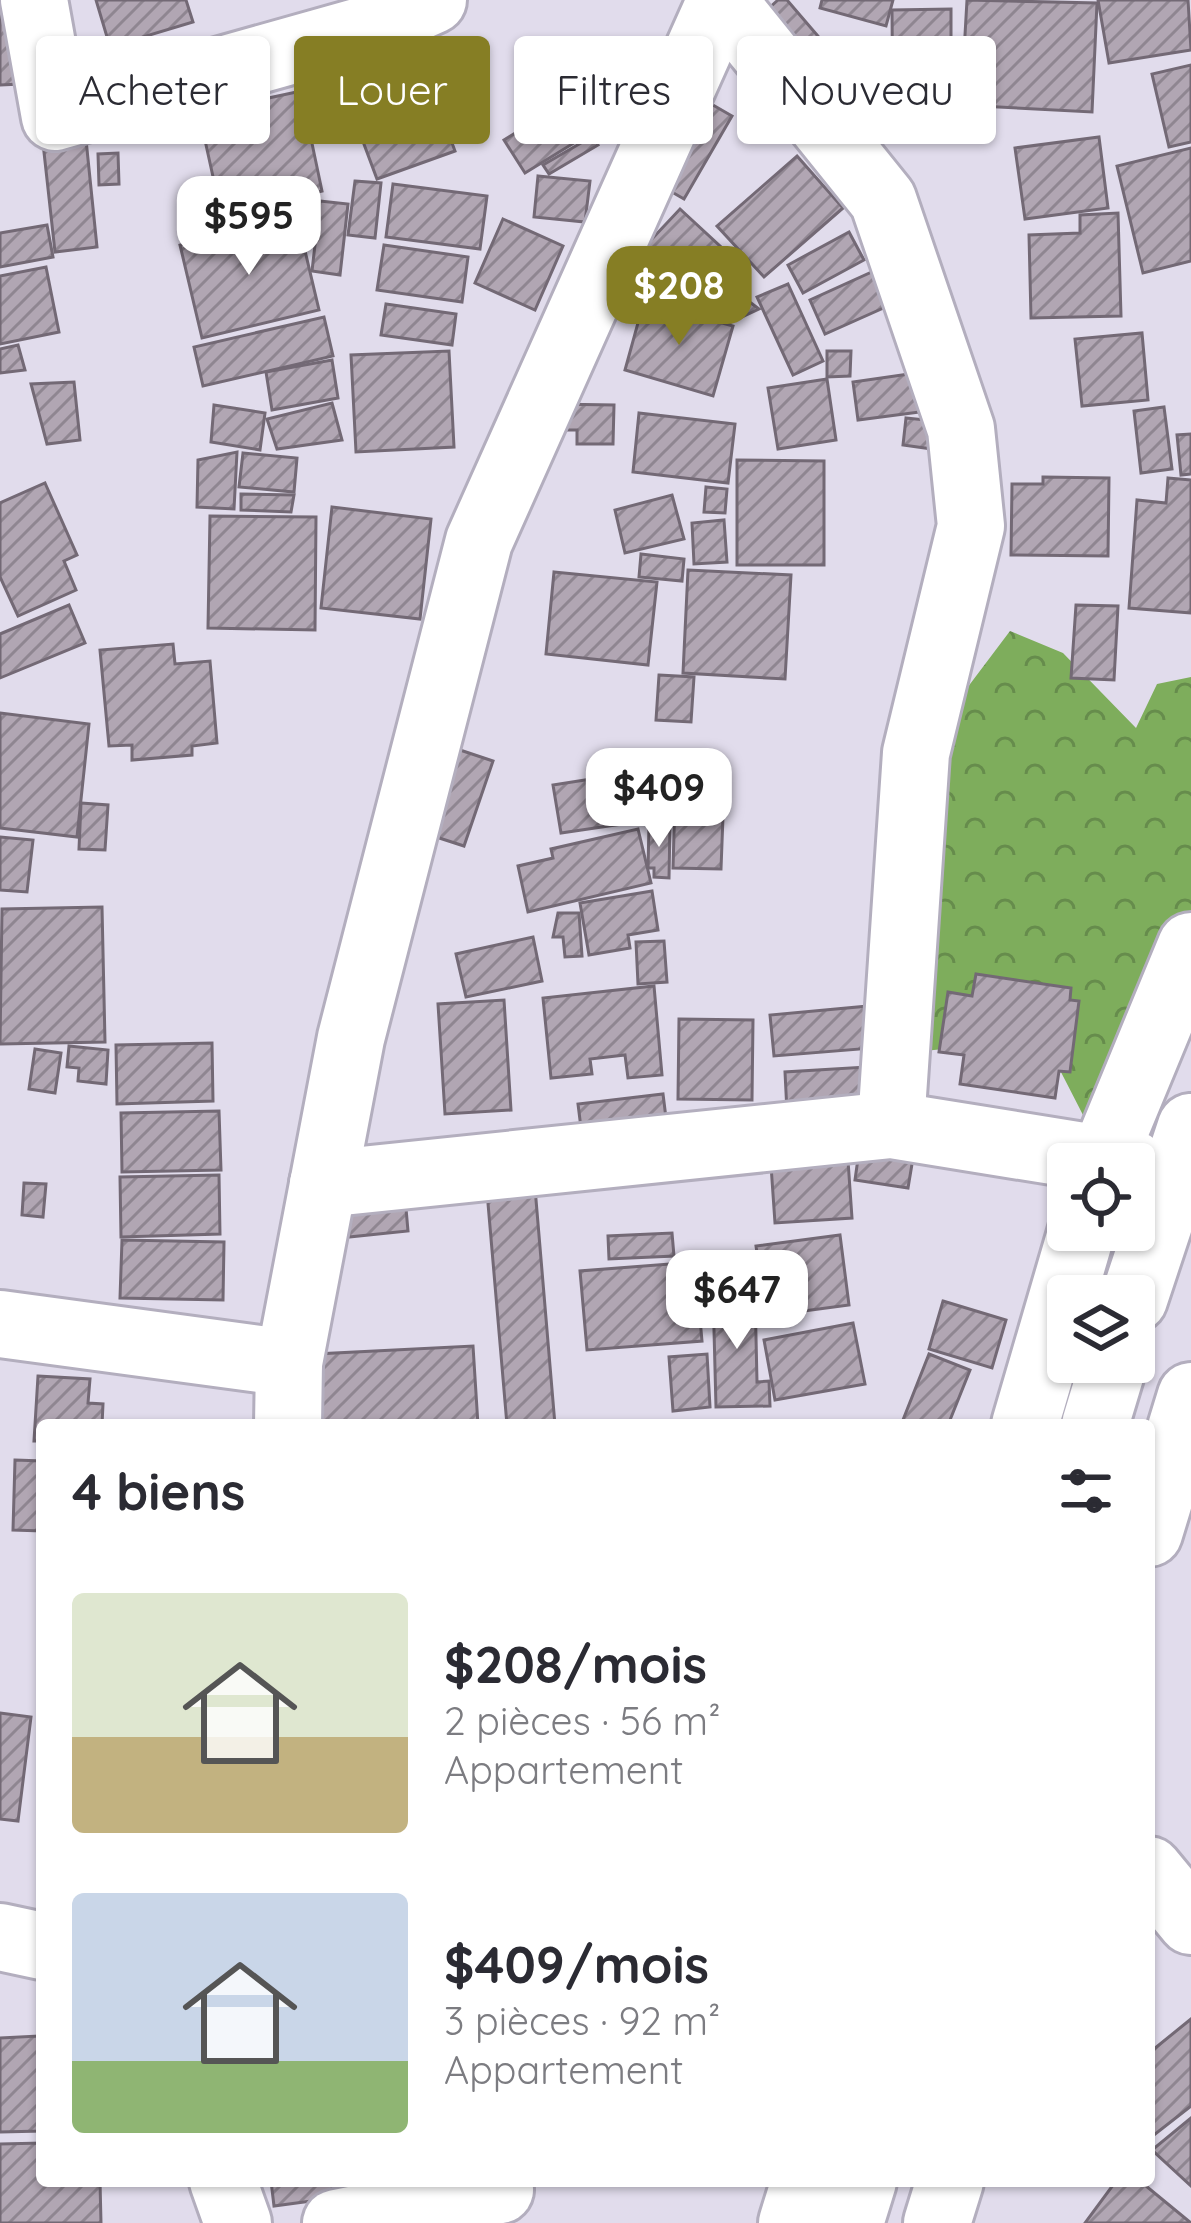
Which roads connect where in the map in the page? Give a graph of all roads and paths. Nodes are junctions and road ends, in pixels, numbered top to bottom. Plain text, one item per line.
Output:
1 (34, 0) edge
2 (433, 0) edge
3 (722, 0) edge
4 (1191, 946) edge
5 (891, 1125) junction
6 (1143, 1143) edge
7 (1047, 1146) edge
8 (323, 1184) junction
9 (1076, 1251) edge
10 (0, 1324) edge
11 (1108, 1383) edge
12 (289, 1394) edge
13 (1191, 1396) edge
14 (1027, 1419) edge
15 (1097, 1419) edge
16 (1155, 1513) edge
17 (1155, 1877) edge
18 (1191, 1921) edge
19 (0, 1937) edge
20 (36, 1945) edge
21 (225, 2187) edge
22 (803, 2187) edge
23 (861, 2187) edge
24 (948, 2187) edge
25 (500, 2190) dead end
26 (238, 2223) edge
27 (336, 2223) edge
28 (793, 2223) edge
29 (850, 2223) edge
30 (937, 2223) edge

1 - 2 street
3 - 5 street
3 - 8 street
4 - 6 street
5 - 7 street
5 - 8 street
8 - 12 street
9 - 14 street
10 - 12 street
11 - 15 street
13 - 16 street
17 - 18 street
19 - 20 street
21 - 26 street
22 - 28 street
23 - 29 street
24 - 30 street
25 - 27 street

